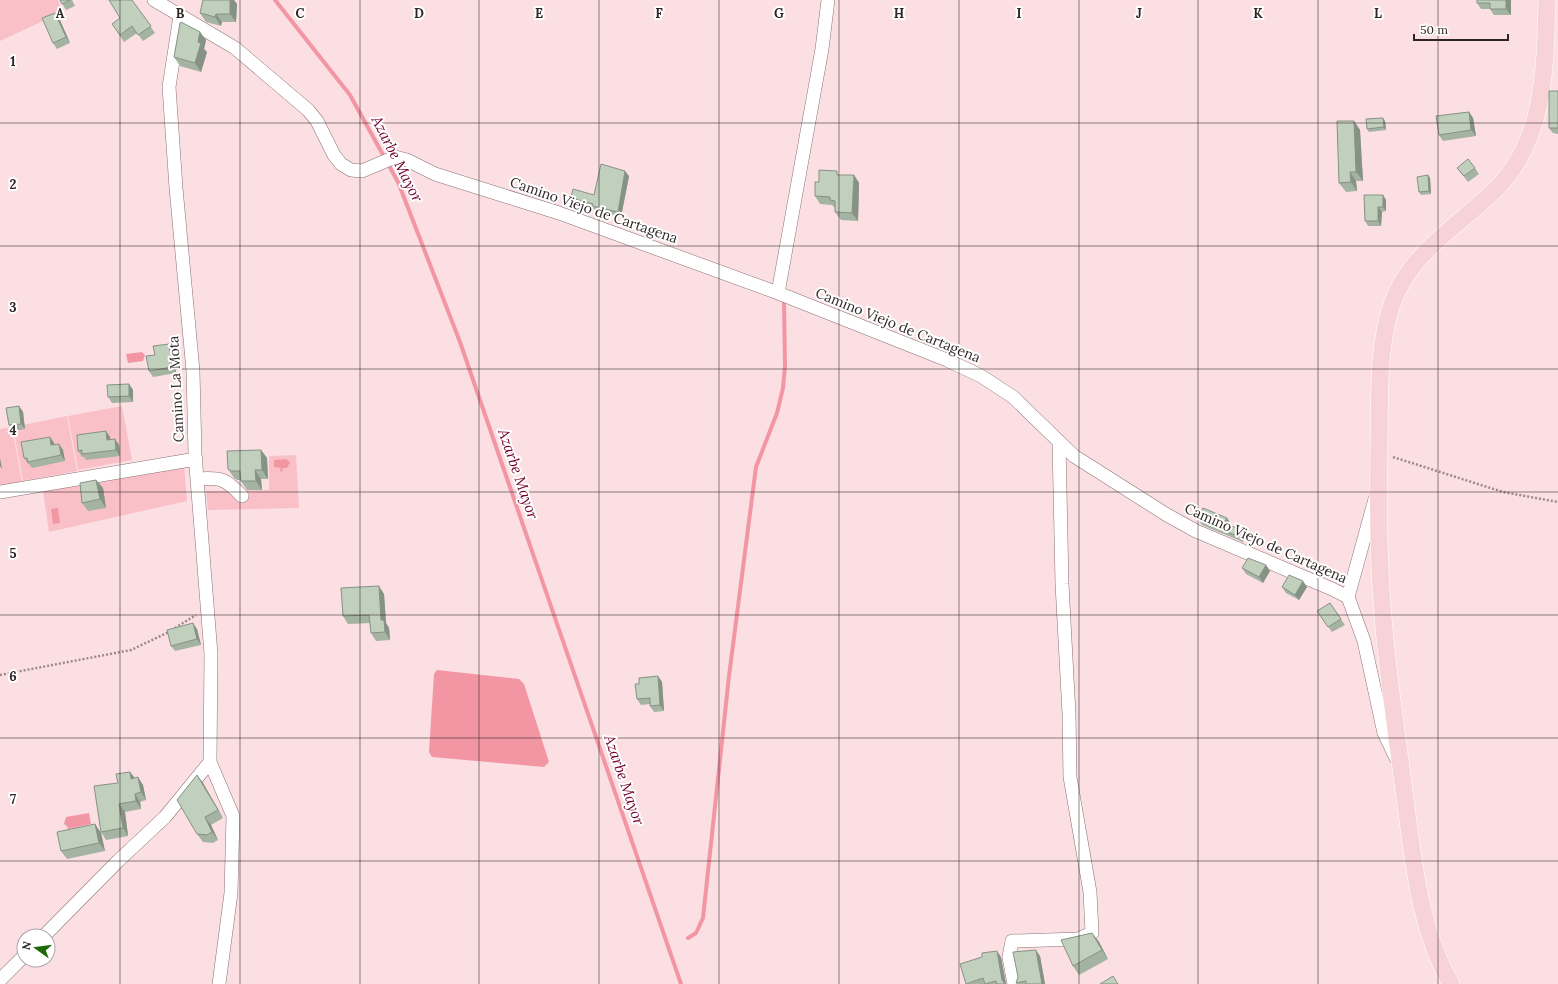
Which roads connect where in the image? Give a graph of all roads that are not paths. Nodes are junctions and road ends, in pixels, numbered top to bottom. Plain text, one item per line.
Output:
1 (154, 0) edge
2 (828, 0) edge
3 (1547, 0) edge
4 (180, 16) junction
5 (778, 293) junction
6 (1059, 442) junction
7 (196, 459) junction
8 (197, 479) junction
9 (1378, 485) junction
10 (0, 492) edge
11 (242, 496) dead end
12 (1348, 598) junction
13 (210, 762) junction
14 (1402, 771) junction
15 (52, 928) edge
16 (16, 964) edge
17 (0, 980) edge
18 (218, 984) edge
19 (1014, 984) edge
20 (1451, 984) edge

1 - 4 street
2 - 5 street
3 - 9 main road
4 - 5 street, Camino Viejo de Cartagena
4 - 7 street, Camino La Mota
5 - 6 street, Camino Viejo de Cartagena
6 - 12 street, Camino Viejo de Cartagena
6 - 19 street
7 - 8 street, Camino La Mota
7 - 10 street
8 - 11 street
8 - 13 street, Camino La Mota
9 - 12 street
9 - 14 main road
12 - 14 street
13 - 15 street
13 - 18 street
14 - 20 main road
16 - 17 street

